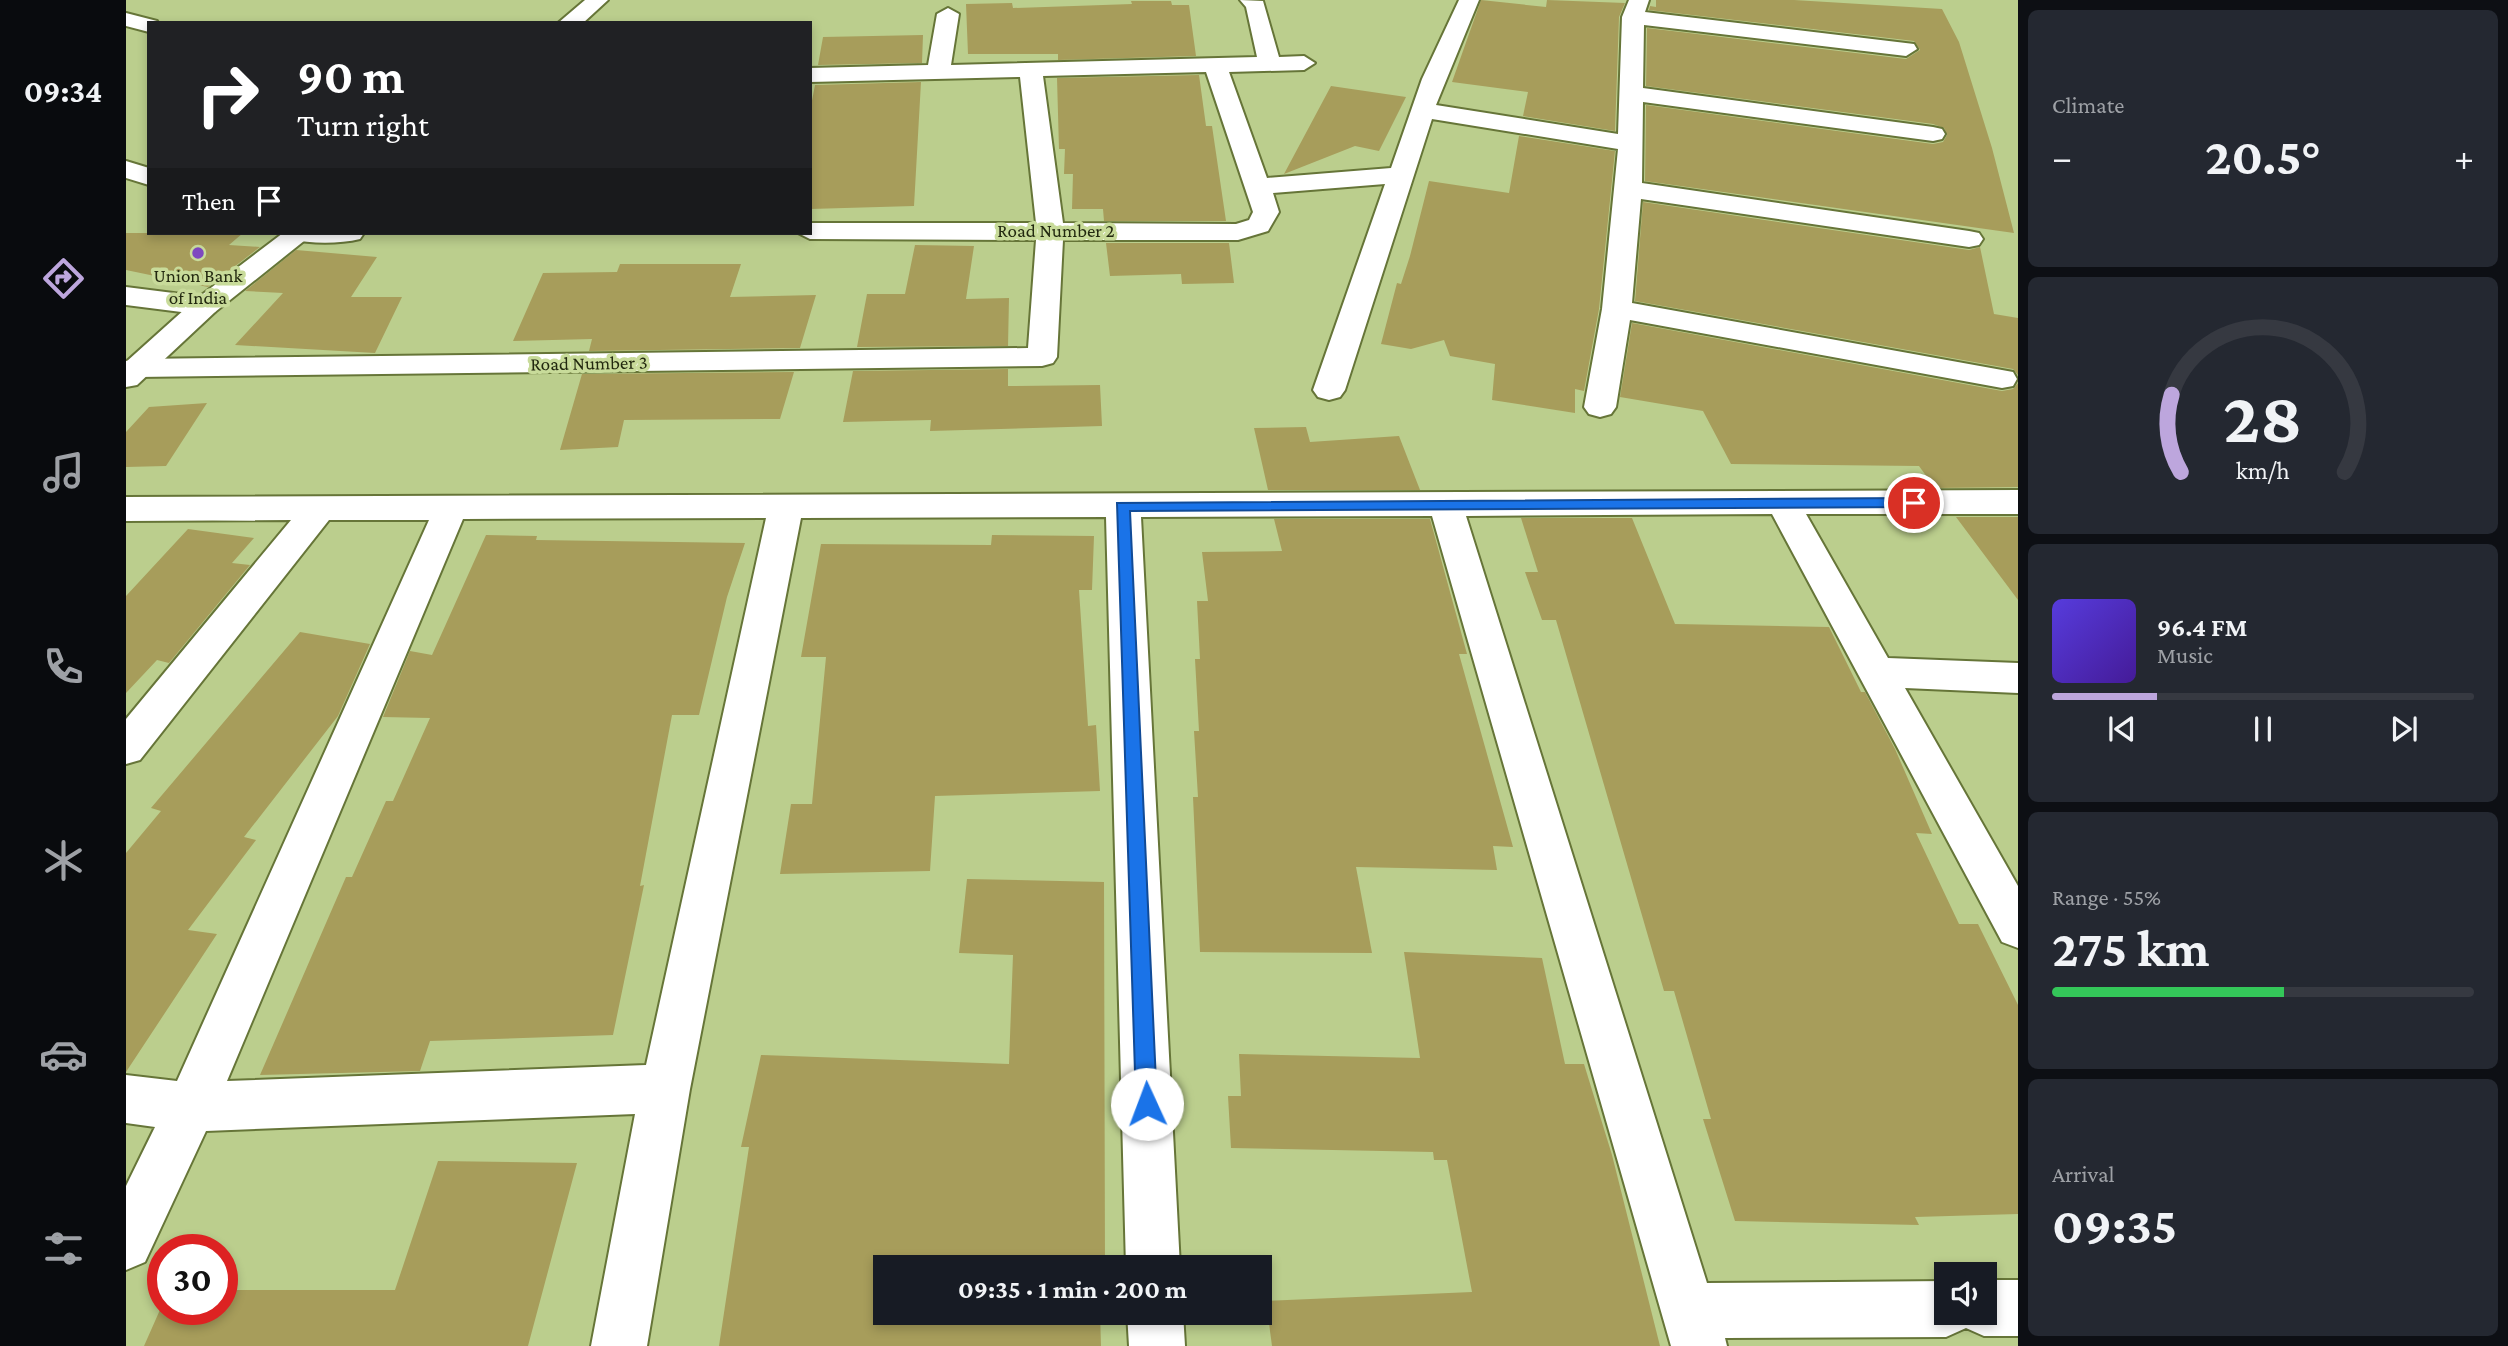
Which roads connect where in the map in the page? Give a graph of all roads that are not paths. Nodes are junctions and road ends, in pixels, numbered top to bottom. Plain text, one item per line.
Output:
1 (133, 0) edge
2 (598, 0) edge
3 (1250, 0) edge
4 (1469, 0) edge
5 (126, 3) edge
6 (1636, 9) edge
7 (948, 14) dead end
8 (126, 19) edge
9 (572, 21) edge
10 (147, 25) edge
11 (1906, 49) dead end
12 (1269, 63) junction
13 (1304, 63) dead end
14 (1215, 65) junction
15 (1031, 71) junction
16 (938, 73) junction
17 (812, 75) edge
18 (1631, 93) junction
19 (1423, 110) junction
20 (1933, 134) dead end
21 (1632, 144) junction
22 (126, 169) edge
23 (1399, 175) junction
24 (147, 176) edge
25 (1257, 187) junction
26 (1629, 188) junction
27 (1050, 230) junction
28 (812, 231) edge
29 (297, 235) edge
30 (1969, 239) dead end
31 (126, 296) edge
32 (205, 306) junction
33 (1618, 309) junction
34 (132, 373) edge
35 (2002, 379) dead end
36 (1329, 390) dead end
37 (1600, 407) dead end
38 (2018, 502) edge
39 (1446, 505) junction
40 (1784, 505) junction
41 (1122, 506) junction
42 (786, 507) junction
43 (320, 508) junction
44 (452, 508) junction
45 (126, 509) edge
46 (1877, 672) junction
47 (2018, 678) edge
48 (126, 748) edge
49 (2018, 928) edge
50 (665, 1089) junction
51 (126, 1099) edge
52 (191, 1107) junction
53 (126, 1243) edge
54 (1153, 1255) edge
55 (1997, 1308) edge
56 (2018, 1308) edge
57 (1934, 1310) edge
58 (1156, 1325) edge
59 (1694, 1328) edge
60 (618, 1346) edge
61 (1157, 1346) edge

1 - 5 street
2 - 9 street
3 - 12 street
4 - 19 street
6 - 11 street
6 - 18 street
7 - 16 street
8 - 10 street
12 - 13 street
12 - 14 street
14 - 15 street
14 - 25 street
15 - 16 street
15 - 27 street
16 - 17 street
18 - 20 street
18 - 21 street
19 - 21 street
19 - 23 street
21 - 26 street
22 - 24 street
23 - 25 street
23 - 36 street
25 - 27 street, Road Number 2
26 - 30 street
26 - 33 street
27 - 28 street, Road Number 2
27 - 34 street, Road Number 3
29 - 32 street
31 - 32 street
32 - 34 street
33 - 35 street
33 - 37 street
38 - 40 street
39 - 40 street
39 - 41 street
39 - 59 street
40 - 46 street
41 - 42 street
41 - 54 street
42 - 44 street
42 - 50 street
43 - 44 street
43 - 45 street
43 - 48 street
44 - 52 street
46 - 47 street
46 - 49 street
50 - 52 street
50 - 60 street
51 - 52 street
52 - 53 street
55 - 56 street
57 - 59 street
58 - 61 street

